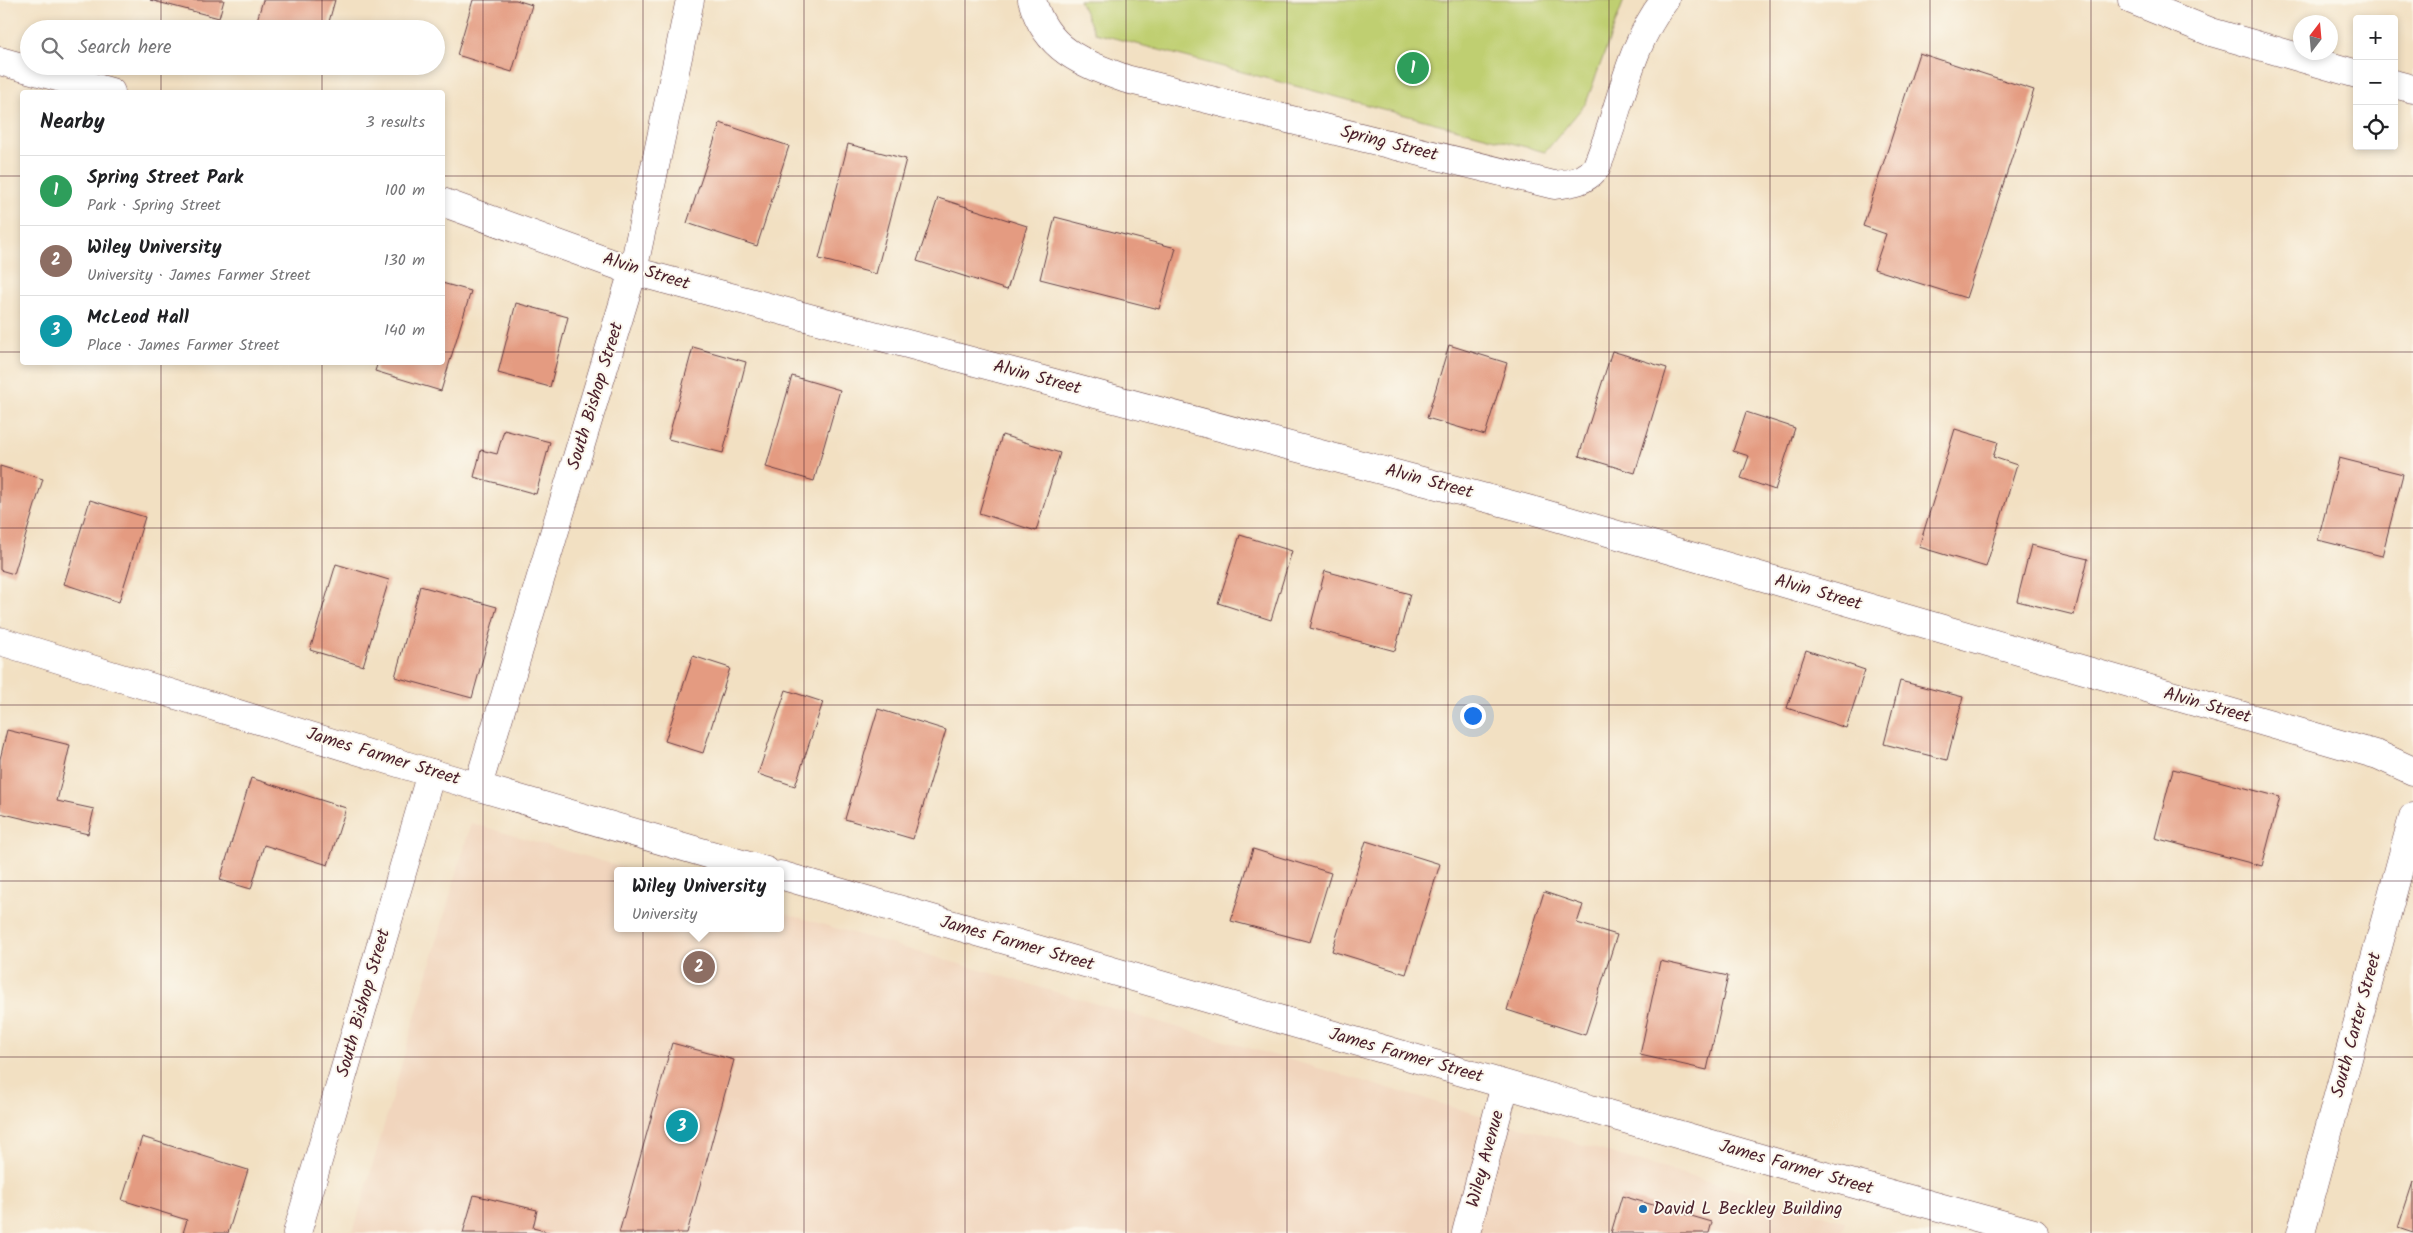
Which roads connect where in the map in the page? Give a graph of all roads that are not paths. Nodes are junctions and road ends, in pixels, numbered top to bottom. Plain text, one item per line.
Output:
1 (690, 0) edge
2 (1032, 0) edge
3 (1665, 0) edge
4 (2132, 0) edge
5 (0, 61) edge
6 (20, 67) edge
7 (2353, 73) edge
8 (50, 75) edge
9 (2398, 85) edge
10 (104, 90) edge
11 (2413, 90) edge
12 (445, 203) edge
13 (633, 271) junction
14 (0, 640) edge
15 (2413, 770) edge
16 (431, 773) junction
17 (478, 786) junction
18 (2413, 817) edge
19 (752, 867) edge
20 (784, 876) edge
21 (1505, 1085) junction
22 (296, 1233) edge
23 (1466, 1233) edge
24 (2034, 1233) edge
25 (2301, 1233) edge

1 - 13 street, South Bishop Street
2 - 3 street, Spring Street
4 - 7 street
5 - 6 street
8 - 10 street
9 - 11 street
12 - 13 street, Alvin Street
13 - 15 street, Alvin Street
13 - 17 street, South Bishop Street
14 - 16 street, James Farmer Street
16 - 17 street, James Farmer Street
16 - 22 street, South Bishop Street
17 - 19 street, James Farmer Street
18 - 25 street, South Carter Street
20 - 21 street, James Farmer Street
21 - 23 street, Wiley Avenue
21 - 24 street, James Farmer Street

